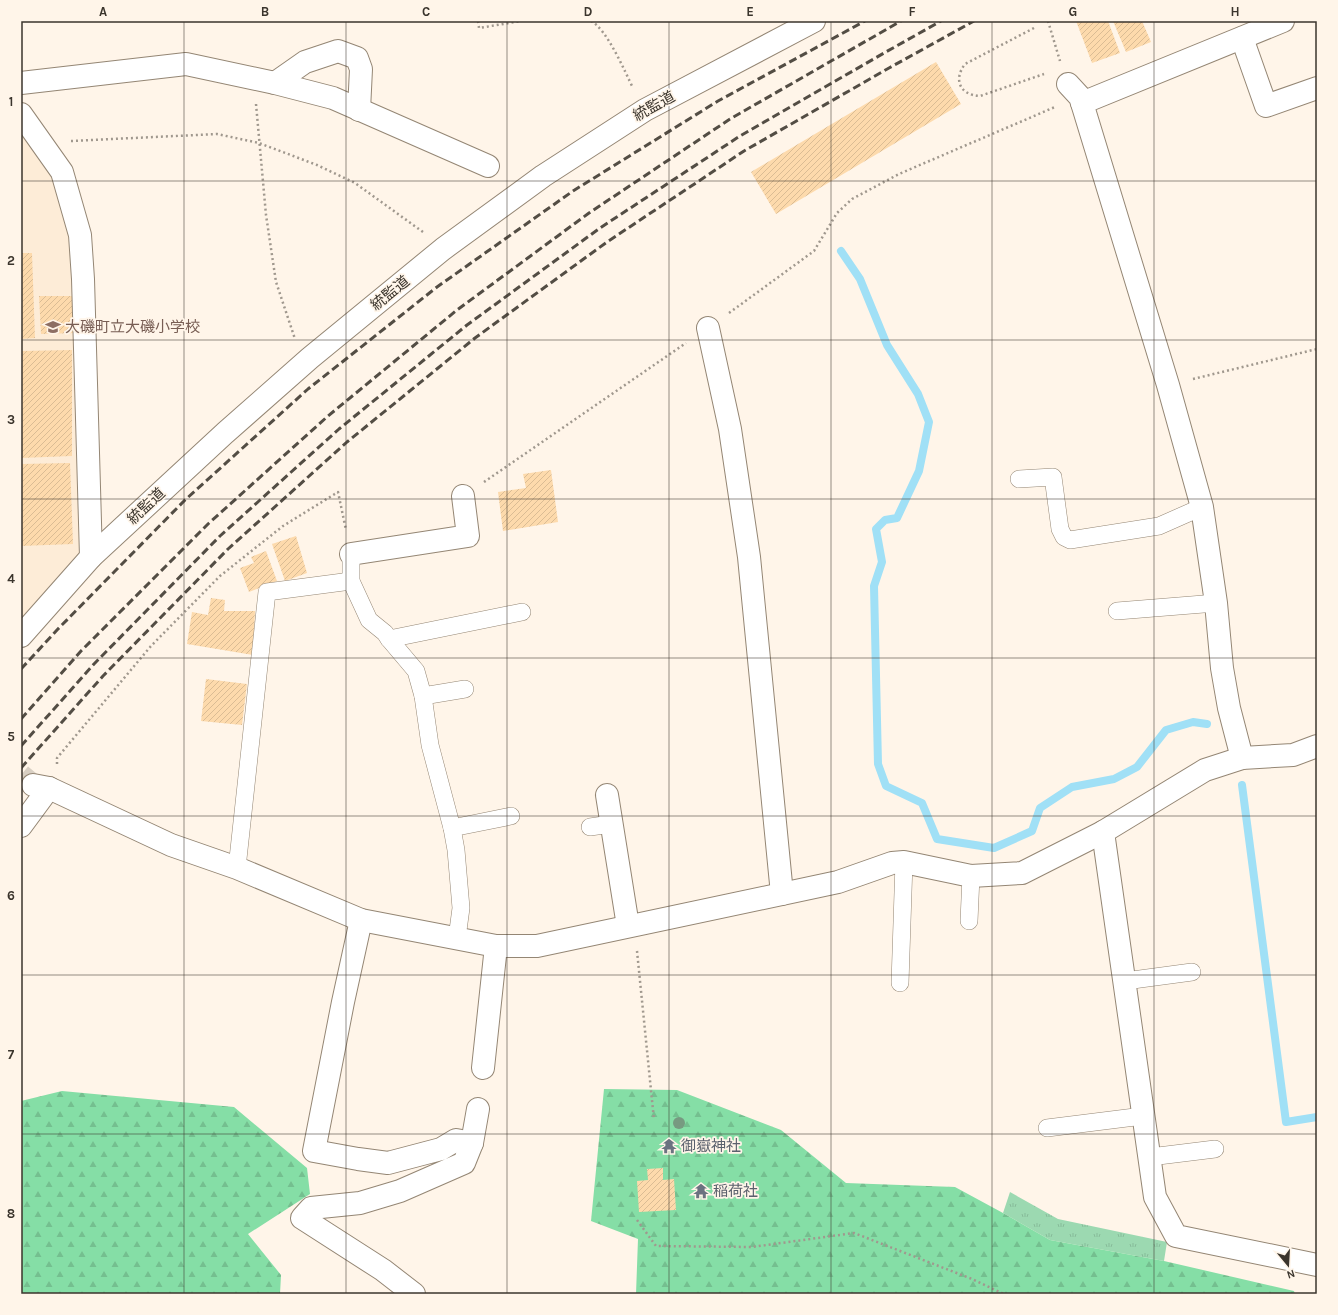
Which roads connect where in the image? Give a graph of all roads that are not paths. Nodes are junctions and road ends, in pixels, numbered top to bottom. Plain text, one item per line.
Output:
1 (814, 21) edge
2 (1283, 21) edge
3 (793, 26) edge
4 (1242, 38) junction
5 (265, 81) junction
6 (21, 83) edge
7 (1068, 84) dead end
8 (1317, 88) edge
9 (1082, 103) junction
10 (359, 110) junction
11 (21, 114) edge
12 (488, 166) dead end
13 (708, 328) road end
14 (1019, 479) dead end
15 (463, 496) road end
16 (1202, 507) junction
17 (351, 554) joint
18 (91, 556) junction
19 (351, 581) junction
20 (1216, 602) junction
21 (1117, 611) dead end
22 (522, 612) dead end
23 (21, 636) edge
24 (389, 639) junction
25 (465, 689) dead end
26 (423, 696) junction
27 (1317, 746) edge
28 (1242, 758) junction
29 (608, 795) dead end
30 (511, 816) dead end
31 (612, 824) junction
32 (21, 826) edge
33 (590, 827) dead end
34 (452, 828) junction
35 (1103, 832) junction
36 (904, 862) junction
37 (237, 868) junction
38 (971, 876) junction
39 (782, 894) junction
40 (361, 920) junction
41 (969, 921) dead end
42 (631, 926) junction
43 (457, 938) junction
44 (496, 946) junction
45 (1192, 972) dead end
46 (1125, 981) junction
47 (900, 983) dead end
48 (483, 1068) dead end
49 (478, 1109) dead end
50 (1143, 1116) junction
51 (1047, 1128) dead end
52 (472, 1143) junction
53 (1215, 1149) dead end
54 (1150, 1157) junction
55 (1317, 1265) edge
56 (414, 1294) edge

1 - 3 street, 統監道
2 - 4 street
3 - 18 street, 統監道
4 - 8 street
4 - 9 street
5 - 6 street
5 - 10 street
5 - 10 street
7 - 9 street
9 - 16 street
10 - 12 street
11 - 18 street
13 - 39 street
14 - 16 lane
15 - 17 street
16 - 20 street
17 - 19 lane
18 - 23 street, 統監道
19 - 24 lane
19 - 37 lane
20 - 21 lane
20 - 28 street
22 - 24 lane
24 - 26 lane
25 - 26 lane
26 - 34 lane
27 - 28 street
28 - 35 street
29 - 31 street
30 - 34 lane
31 - 33 lane
31 - 42 street
32 - 37 street
34 - 43 lane
35 - 38 street
35 - 46 street
36 - 38 street
36 - 39 street
36 - 47 lane
37 - 40 street
38 - 41 lane
39 - 42 street
40 - 43 street
40 - 52 street
42 - 44 street
43 - 44 street
44 - 48 street
45 - 46 lane
46 - 50 street
49 - 52 street
50 - 51 lane
50 - 54 street
52 - 56 street
53 - 54 lane
54 - 55 street

